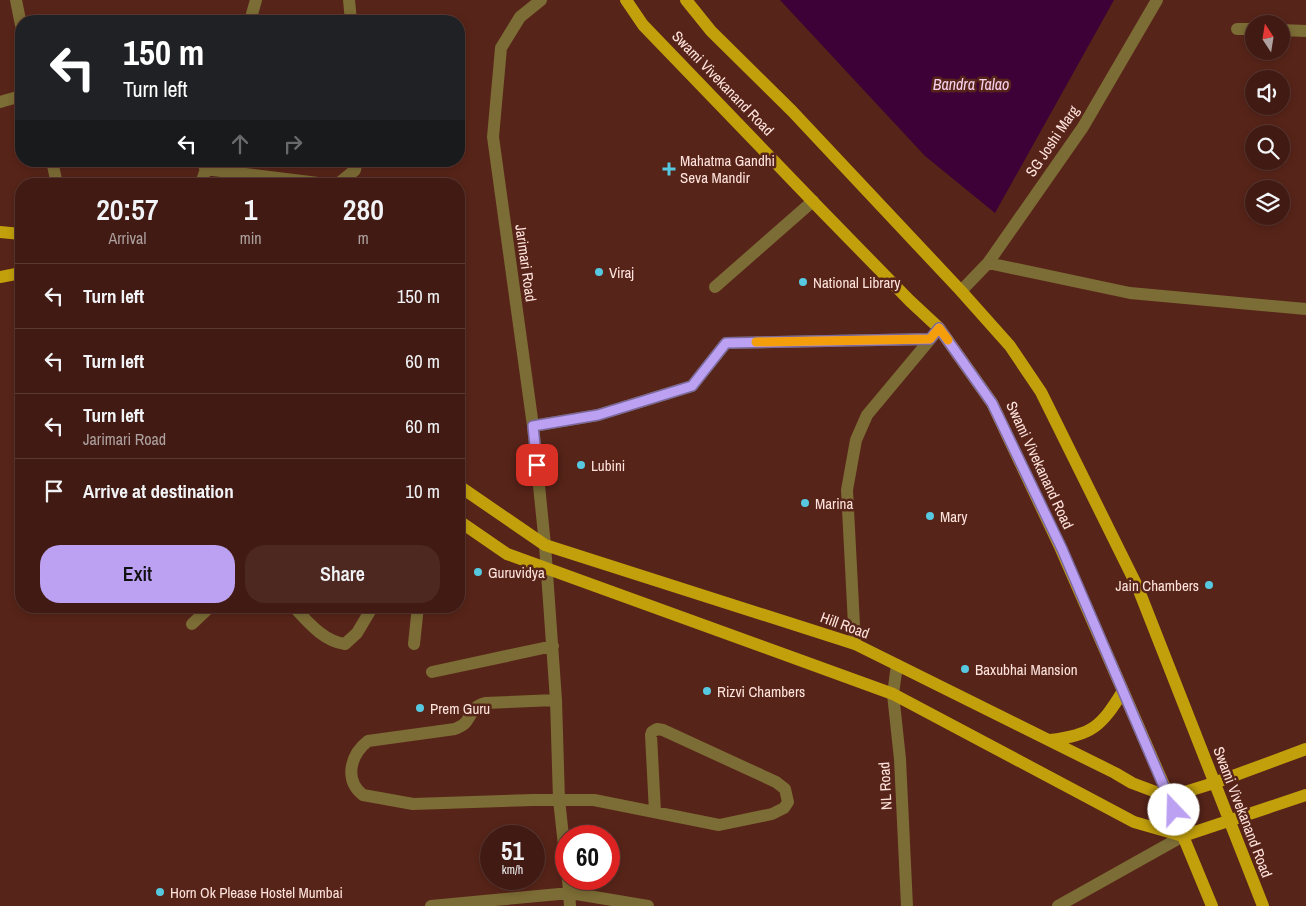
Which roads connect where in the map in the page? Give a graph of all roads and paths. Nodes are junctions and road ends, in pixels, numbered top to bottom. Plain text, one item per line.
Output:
1 (16, 0) edge
2 (256, 0) edge
3 (349, 0) edge
4 (541, 0) edge
5 (626, 0) edge
6 (686, 0) edge
7 (1157, 0) edge
8 (19, 15) edge
9 (252, 15) edge
10 (350, 15) edge
11 (1237, 29) dead end
12 (1245, 29) edge
13 (1290, 31) edge
14 (1306, 32) edge
15 (15, 98) edge
16 (0, 102) edge
17 (220, 167) edge
18 (356, 167) edge
19 (288, 178) edge
20 (345, 178) edge
21 (813, 201) junction
22 (0, 232) edge
23 (15, 233) edge
24 (988, 263) junction
25 (15, 274) edge
26 (0, 277) edge
27 (715, 288) dead end
28 (961, 291) junction
29 (1306, 309) edge
30 (939, 328) junction
31 (930, 339) junction
32 (533, 426) junction
33 (465, 490) edge
34 (465, 525) edge
35 (545, 545) junction
36 (547, 569) junction
37 (204, 613) edge
38 (300, 613) edge
39 (369, 613) edge
40 (417, 613) edge
41 (192, 624) dead end
42 (414, 644) dead end
43 (855, 644) junction
44 (552, 646) junction
45 (897, 665) junction
46 (432, 672) dead end
47 (1123, 691) junction
48 (893, 694) junction
49 (556, 700) junction
50 (1050, 740) junction
51 (1306, 749) edge
52 (1214, 783) junction
53 (1306, 795) edge
54 (1169, 797) junction
55 (559, 800) junction
56 (654, 812) junction
57 (1230, 821) junction
58 (562, 825) edge
59 (1183, 836) junction
60 (570, 900) edge
61 (431, 906) edge
62 (648, 906) edge
63 (908, 906) edge
64 (1058, 906) edge
65 (1212, 906) edge
66 (1263, 906) edge

1 - 8 street
2 - 9 street
3 - 10 street
4 - 32 street, Jarimari Road
5 - 21 main road, Swami Vivekanand Road
6 - 28 main road, Swami Vivekanand Road
7 - 24 street, SG Joshi Marg
11 - 12 street
13 - 14 street
15 - 16 street
17 - 19 street
18 - 20 street
21 - 27 street
21 - 30 main road, Swami Vivekanand Road
22 - 23 main road
24 - 28 street, SG Joshi Marg
24 - 29 street
25 - 26 main road
28 - 52 main road, Swami Vivekanand Road
30 - 31 street
30 - 47 main road, Swami Vivekanand Road
31 - 32 street
31 - 43 street
32 - 35 street, Jarimari Road
33 - 35 main road, Hill Road
34 - 36 main road
35 - 36 street, Jarimari Road
35 - 43 main road, Hill Road
36 - 44 street, Jarimari Road
36 - 48 main road
37 - 41 street
38 - 39 street
40 - 42 street
43 - 45 main road, Hill Road
44 - 46 street
44 - 49 street, Jarimari Road
45 - 48 street, NL Road
45 - 50 main road, Hill Road
47 - 50 main road
47 - 54 main road, Swami Vivekanand Road
48 - 59 main road
48 - 63 street, NL Road
49 - 55 street, Jarimari Road
49 - 55 street
50 - 54 main road, Hill Road
51 - 52 main road
52 - 54 main road
52 - 57 main road, Swami Vivekanand Road
53 - 57 main road
54 - 59 main road, Swami Vivekanand Road
55 - 56 street
55 - 58 street, Jarimari Road
56 - 56 street
57 - 59 main road
57 - 66 main road, Swami Vivekanand Road
59 - 64 street
59 - 65 main road, Swami Vivekanand Road
60 - 61 street
60 - 62 street

